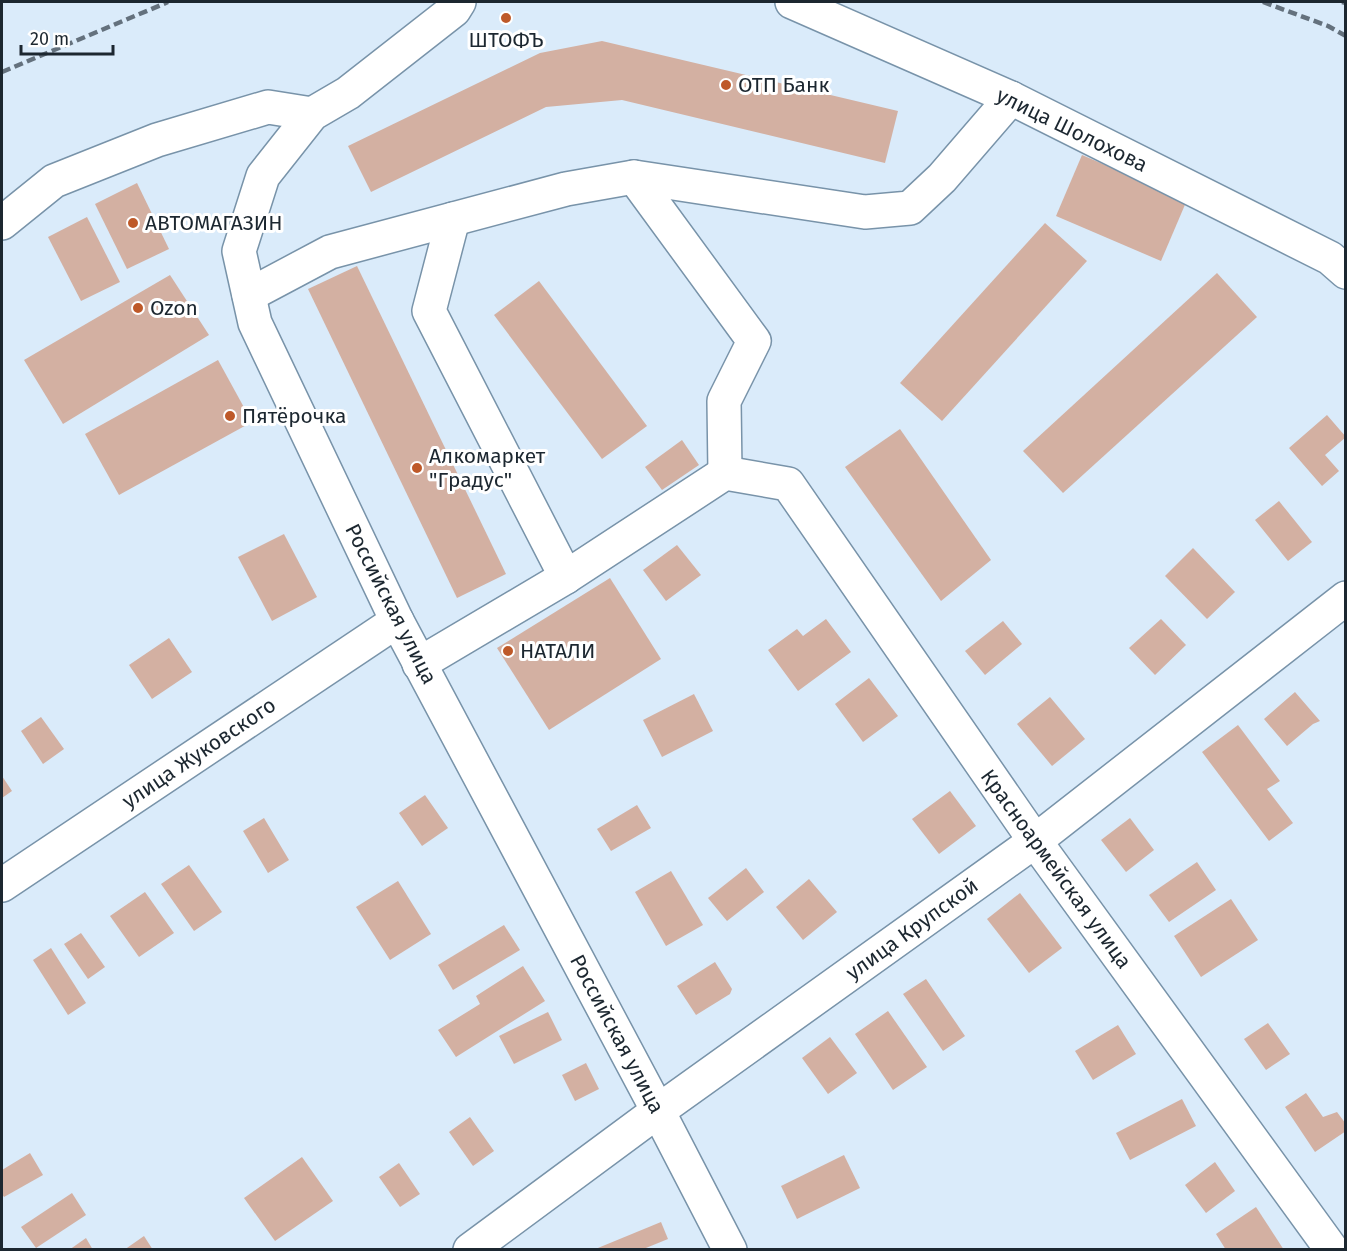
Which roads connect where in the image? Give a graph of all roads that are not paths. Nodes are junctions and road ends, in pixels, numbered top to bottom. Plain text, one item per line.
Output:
1 (459, 2) edge
2 (792, 2) edge
3 (1011, 98) junction
4 (312, 114) junction
5 (634, 177) junction
6 (453, 219) junction
7 (2, 223) edge
8 (1346, 272) edge
9 (249, 295) junction
10 (725, 473) junction
11 (566, 577) junction
12 (1346, 598) edge
13 (397, 621) junction
14 (419, 664) junction
15 (1035, 841) junction
16 (2, 885) edge
17 (658, 1111) junction
18 (470, 1250) edge
19 (730, 1250) edge
20 (1332, 1250) edge

1 - 4 street, Российская улица
2 - 3 street, улица Шолохова
3 - 5 street
3 - 8 street, улица Шолохова
4 - 7 street
4 - 9 street, Российская улица
5 - 6 street
5 - 10 street
6 - 9 street
6 - 11 street
9 - 13 street, Российская улица
10 - 11 street
10 - 15 street, Красноармейская улица
11 - 14 street
12 - 15 street, улица Крупской
13 - 14 street, Российская улица
13 - 16 street, улица Жуковского
14 - 17 street, Российская улица
15 - 17 street, улица Крупской
15 - 20 street, Красноармейская улица
17 - 18 street, улица Крупской
17 - 19 street, Российская улица

